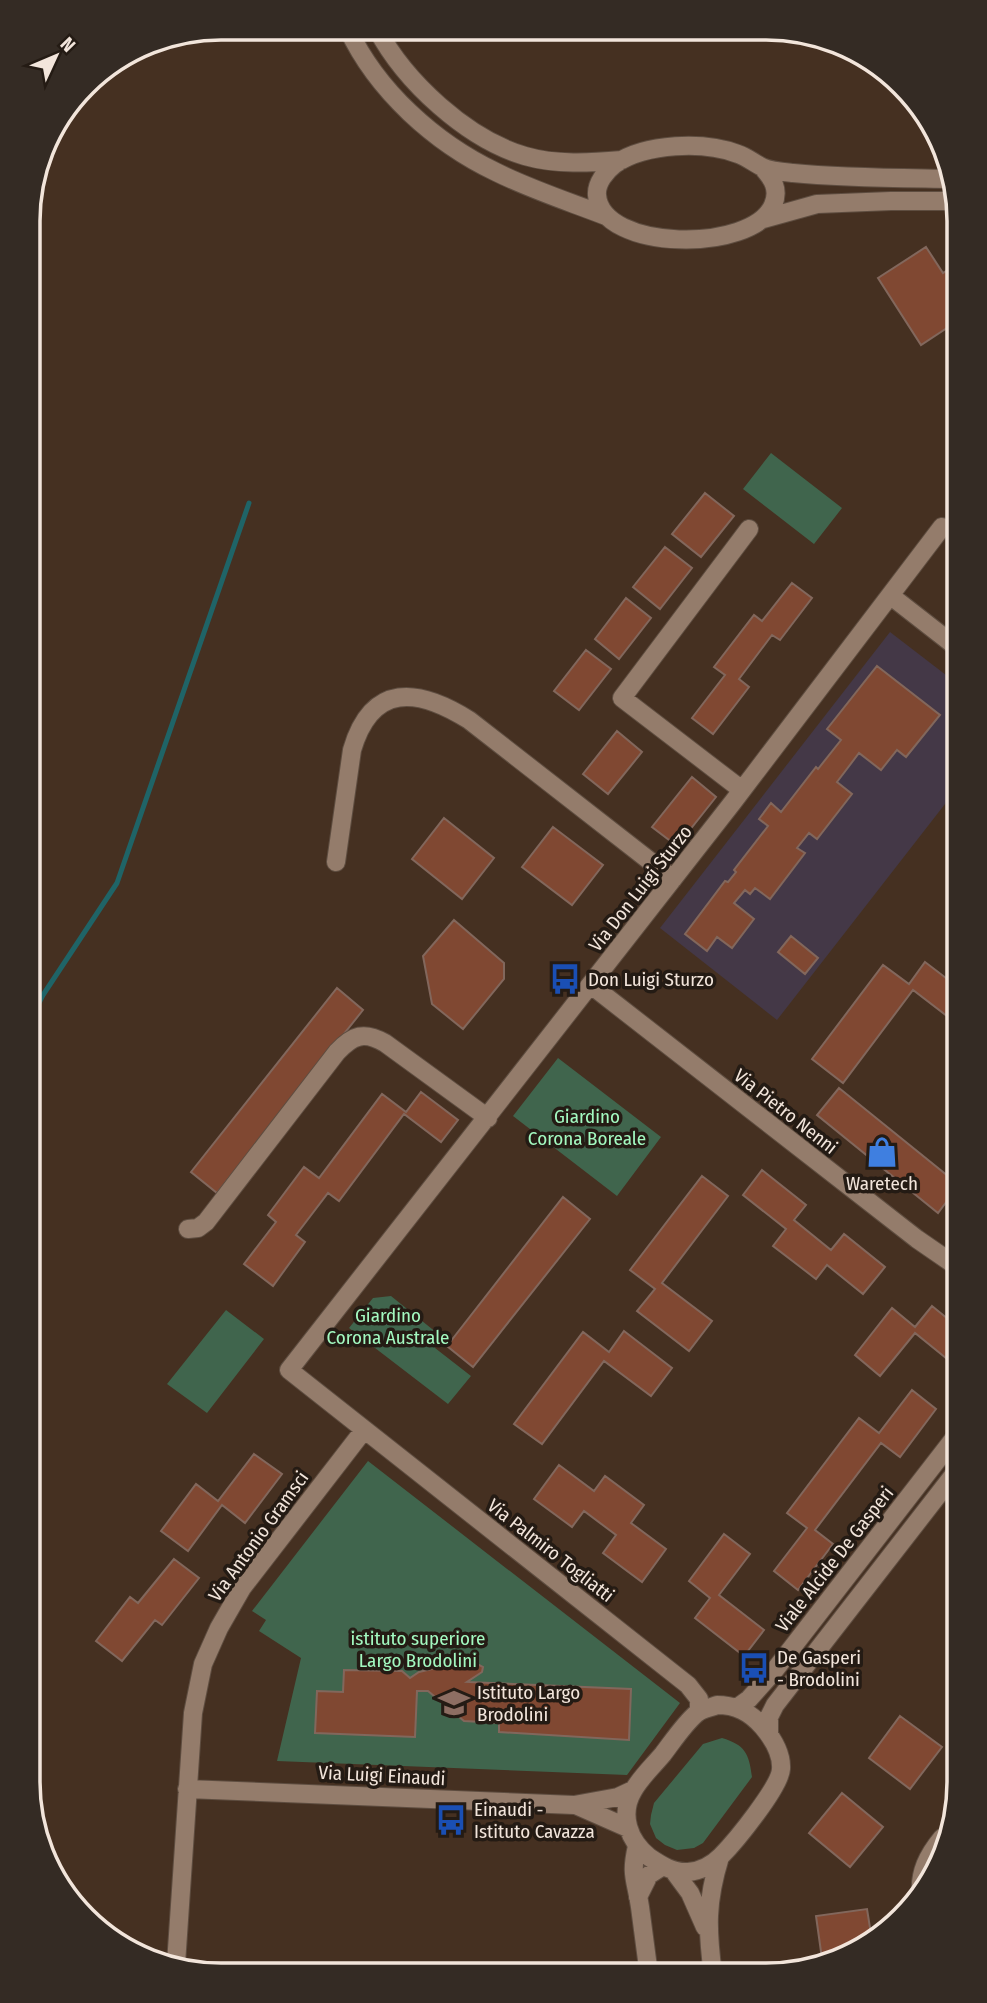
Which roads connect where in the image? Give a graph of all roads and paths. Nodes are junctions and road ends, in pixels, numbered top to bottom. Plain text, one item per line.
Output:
1 (355, 41) edge
2 (384, 41) edge
3 (622, 160) junction
4 (762, 167) junction
5 (941, 179) edge
6 (945, 201) edge
7 (606, 216) junction
8 (763, 219) junction
9 (942, 527) dead end
10 (749, 529) dead end
11 (891, 596) junction
12 (947, 639) edge
13 (742, 790) junction
14 (336, 862) dead end
15 (673, 879) junction
16 (591, 985) junction
17 (488, 1118) junction
18 (188, 1229) dead end
19 (943, 1258) junction
20 (946, 1260) edge
21 (946, 1262) edge
22 (289, 1370) joint
23 (364, 1430) junction
24 (946, 1449) edge
25 (946, 1484) edge
26 (738, 1707) junction
27 (699, 1712) junction
28 (769, 1734) junction
29 (187, 1789) junction
30 (633, 1790) junction
31 (574, 1805) junction
32 (628, 1828) junction
33 (637, 1846) junction
34 (931, 1855) edge
35 (720, 1857) junction
36 (668, 1868) junction
37 (922, 1872) edge
38 (638, 1897) junction
39 (707, 1933) junction
40 (176, 1957) edge
41 (647, 1963) edge
42 (711, 1963) edge

1 - 7 street
2 - 3 street
3 - 4 street
3 - 7 street
4 - 5 street
4 - 8 street
6 - 8 street
7 - 8 street
9 - 11 street, Via Don Luigi Sturzo
10 - 13 street
11 - 12 street
11 - 13 street, Via Don Luigi Sturzo
13 - 15 street, Via Don Luigi Sturzo
14 - 15 street
15 - 16 street, Via Don Luigi Sturzo
16 - 17 street, Via Don Luigi Sturzo
16 - 19 street, Via Pietro Nenni
17 - 18 street
17 - 22 street, Via Don Luigi Sturzo
19 - 20 street, Via Pietro Nenni
19 - 21 street
22 - 23 street, Via Palmiro Togliatti
23 - 27 street, Via Palmiro Togliatti
23 - 29 street, Via Antonio Gramsci
24 - 26 street, Viale Alcide De Gasperi
25 - 28 street
26 - 27 street
26 - 28 street
27 - 30 street
28 - 35 street
29 - 31 street, Via Luigi Einaudi
29 - 40 street, Via Antonio Gramsci
30 - 31 street, Via Luigi Einaudi
30 - 32 street
31 - 32 street, Via Luigi Einaudi
32 - 33 street
33 - 36 street
33 - 38 street
34 - 37 street
35 - 36 street
35 - 39 street
36 - 38 street
36 - 39 street
38 - 41 street
39 - 42 street

